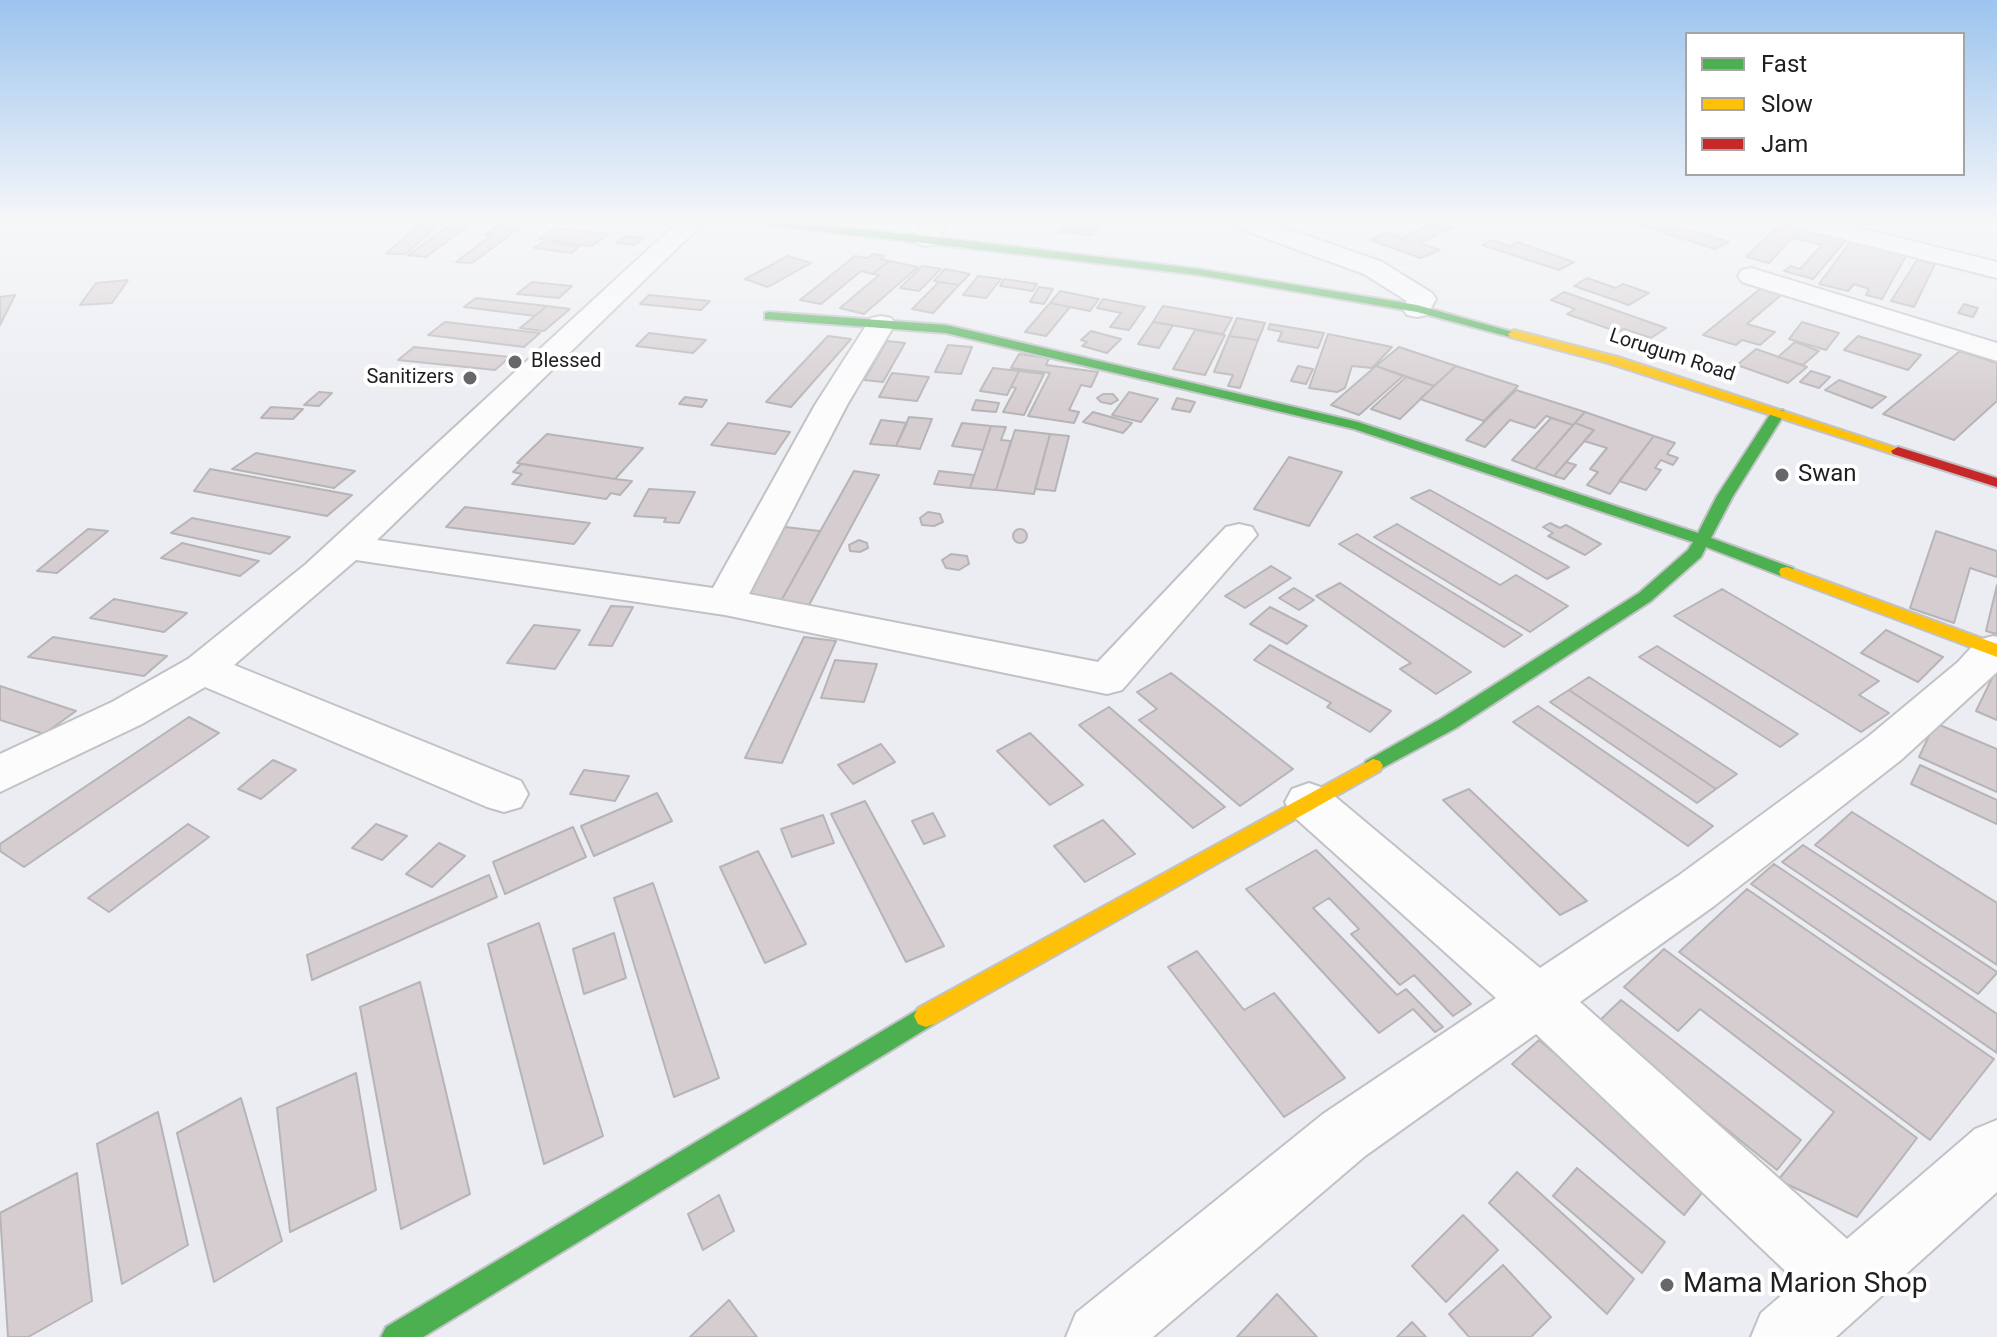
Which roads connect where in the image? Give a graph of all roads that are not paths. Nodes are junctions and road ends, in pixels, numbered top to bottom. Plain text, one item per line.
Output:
1 (625, 285) edge
2 (1278, 285) edge
3 (1402, 285) edge
4 (1781, 285) edge
5 (1417, 309) junction
6 (769, 316) dead end
7 (881, 324) junction
8 (1997, 352) edge
9 (1778, 413) junction
10 (1997, 483) edge
11 (1239, 535) dead end
12 (1700, 539) junction
13 (347, 547) junction
14 (725, 602) junction
15 (1995, 650) edge
16 (203, 669) junction
17 (0, 774) edge
18 (504, 794) dead end
19 (1309, 802) junction
20 (1538, 1000) junction
21 (1997, 1151) edge
22 (1846, 1283) junction
23 (1797, 1333) edge
24 (396, 1337) edge
25 (1100, 1337) edge

1 - 13 street
2 - 5 street, Lorugum Road
3 - 5 street
4 - 8 street
5 - 9 street, Lorugum Road
6 - 7 street
7 - 12 street
7 - 14 street
9 - 10 street, Lorugum Road
9 - 12 street
11 - 14 street
12 - 15 street
12 - 19 street
13 - 14 street
13 - 16 street
15 - 20 street
16 - 17 street
16 - 18 street
19 - 20 street
19 - 24 street
20 - 22 street
20 - 25 street
21 - 22 street
22 - 23 street

